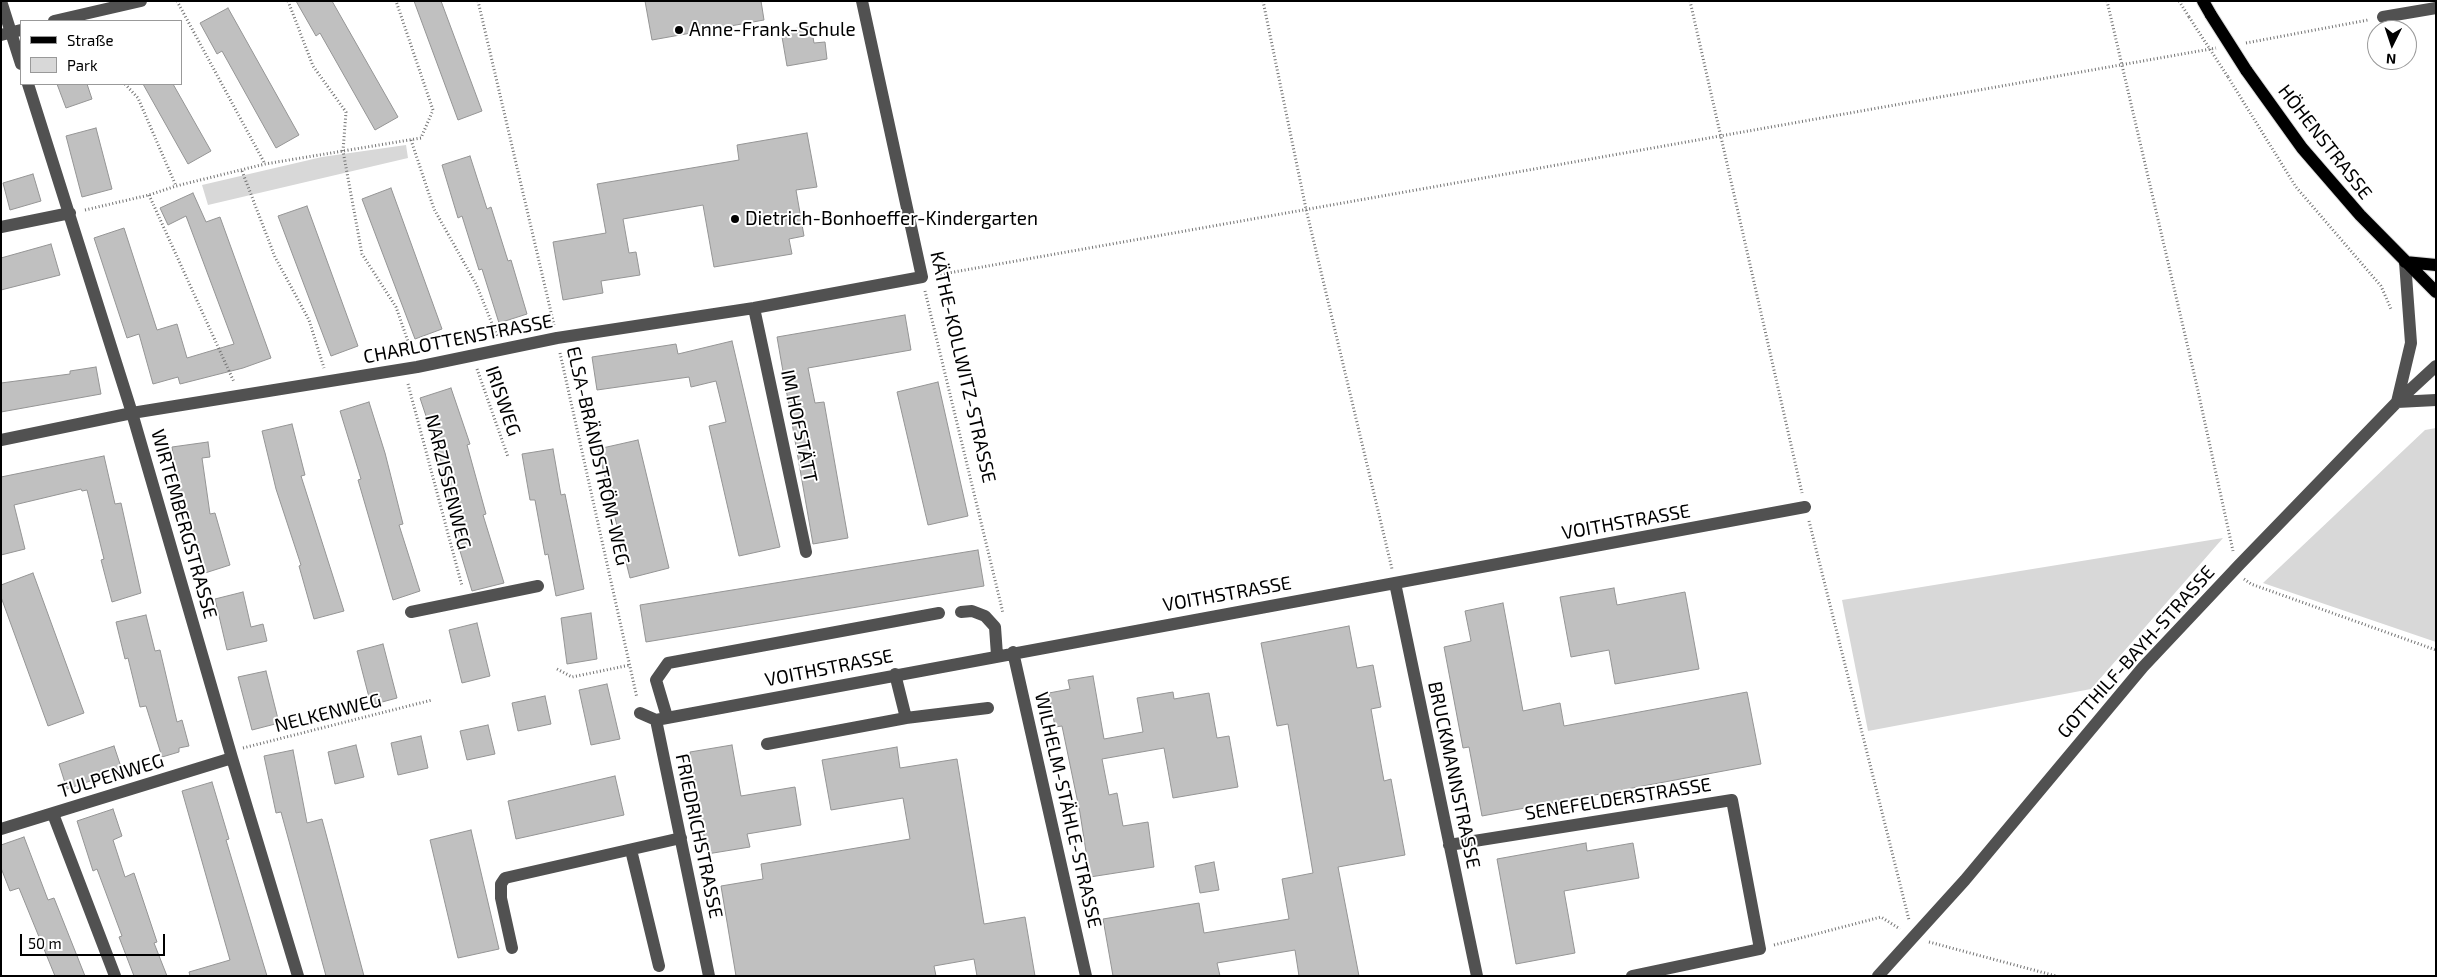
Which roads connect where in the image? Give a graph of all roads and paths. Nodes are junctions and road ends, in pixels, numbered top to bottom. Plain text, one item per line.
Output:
1 (1, 1) edge
2 (141, 1) edge
3 (177, 1) edge
4 (288, 1) edge
5 (396, 1) edge
6 (478, 1) edge
7 (862, 1) edge
8 (1263, 1) edge
9 (1690, 1) edge
10 (2107, 1) edge
11 (2179, 1) edge
12 (2203, 1) edge
13 (2436, 8) edge
14 (2383, 17) joint
15 (58, 20) edge
16 (11, 33) edge
17 (2237, 44) dead end
18 (2218, 48) dead end
19 (20, 61) edge
20 (2121, 66) junction
21 (28, 85) edge
22 (126, 85) edge
23 (1721, 136) junction
24 (411, 140) junction
25 (343, 151) junction
26 (265, 164) junction
27 (242, 170) junction
28 (176, 186) junction
29 (149, 195) junction
30 (1306, 209) junction
31 (70, 213) junction
32 (1, 227) edge
33 (2405, 262) junction
34 (2436, 265) edge
35 (922, 277) junction
36 (2381, 286) dead end
37 (2436, 292) edge
38 (754, 308) junction
39 (557, 338) junction
40 (502, 349) junction
41 (472, 355) junction
42 (2436, 366) edge
43 (411, 368) junction
44 (328, 383) junction
45 (240, 396) junction
46 (2436, 400) edge
47 (2397, 402) junction
48 (132, 413) junction
49 (1, 440) edge
50 (508, 457) dead end
51 (1805, 507) junction
52 (806, 552) dead end
53 (2236, 568) junction
54 (1395, 583) junction
55 (538, 586) dead end
56 (466, 602) junction
57 (411, 612) dead end
58 (961, 612) dead end
59 (939, 613) dead end
60 (1004, 614) dead end
61 (2436, 650) edge
62 (1013, 652) junction
63 (997, 655) junction
64 (630, 665) junction
65 (557, 670) dead end
66 (895, 674) junction
67 (432, 700) dead end
68 (988, 708) dead end
69 (640, 713) joint
70 (906, 718) junction
71 (662, 719) junction
72 (767, 744) dead end
73 (231, 755) junction
74 (53, 814) junction
75 (1, 829) edge
76 (681, 838) junction
77 (1449, 845) junction
78 (631, 850) junction
79 (1913, 937) junction
80 (512, 948) dead end
81 (1760, 949) junction
82 (659, 966) dead end
83 (115, 976) edge
84 (298, 976) edge
85 (709, 976) edge
86 (1086, 976) edge
87 (1477, 976) edge
88 (1632, 976) edge
89 (1878, 976) edge
90 (2056, 976) edge

1 - 16 street
2 - 15 street
3 - 26 path
4 - 25 path, NARZISSENWEG
5 - 24 path
6 - 39 path, ELSA-BRÄNDSTRÖM-WEG
7 - 35 street, KÄTHE-KOLLWITZ-STRASSE
8 - 30 path
9 - 23 path
10 - 20 path
11 - 36 path, bridge
12 - 33 main road, HÖHENSTRASSE, bridge
13 - 14 street
14 - 17 path
16 - 19 street
18 - 20 path
20 - 23 path
20 - 53 path
21 - 31 street, WIRTEMBERGSTRASSE
22 - 28 path
23 - 30 path
23 - 51 path
24 - 25 path
24 - 40 path
25 - 26 path
25 - 43 path, NARZISSENWEG
26 - 27 path
27 - 28 path
27 - 44 path
28 - 29 path
29 - 31 path
29 - 45 path
30 - 35 path
30 - 54 path
31 - 32 street
31 - 48 street, WIRTEMBERGSTRASSE
33 - 34 main road
33 - 37 main road, HÖHENSTRASSE
33 - 47 street
35 - 38 street, CHARLOTTENSTRASSE
35 - 60 path, KÄTHE-KOLLWITZ-STRASSE
38 - 39 street, CHARLOTTENSTRASSE
38 - 52 street, IM HOFSTÄTT
39 - 40 street, CHARLOTTENSTRASSE
39 - 64 path, ELSA-BRÄNDSTRÖM-WEG
40 - 41 street, CHARLOTTENSTRASSE
41 - 43 street, CHARLOTTENSTRASSE
41 - 50 path, IRISWEG
42 - 47 street, GOTTHILF-BAYH-STRASSE
43 - 44 street, CHARLOTTENSTRASSE
43 - 56 path, NARZISSENWEG
44 - 45 street, CHARLOTTENSTRASSE
45 - 48 street, CHARLOTTENSTRASSE
46 - 47 street
47 - 53 street, GOTTHILF-BAYH-STRASSE
48 - 49 street, CHARLOTTENSTRASSE
48 - 73 street, WIRTEMBERGSTRASSE
51 - 54 street, VOITHSTRASSE
51 - 79 path
53 - 61 path
53 - 79 street, GOTTHILF-BAYH-STRASSE
54 - 62 street, VOITHSTRASSE
54 - 77 street, BRUCKMANNSTRASSE
55 - 56 street
56 - 57 street
58 - 63 street
59 - 71 street, FRIEDRICHSTRASSE
62 - 63 street, VOITHSTRASSE
62 - 86 street, WILHELM-STÄHLE-STRASSE
63 - 66 street, VOITHSTRASSE
64 - 65 path
64 - 69 path, ELSA-BRÄNDSTRÖM-WEG
66 - 70 street
66 - 71 street, VOITHSTRASSE
67 - 73 path, NELKENWEG
68 - 70 street
69 - 71 street
70 - 72 street
71 - 76 street, FRIEDRICHSTRASSE
73 - 74 street, TULPENWEG
73 - 84 street, WIRTEMBERGSTRASSE
74 - 75 street, TULPENWEG
74 - 83 street
76 - 78 street
76 - 85 street, FRIEDRICHSTRASSE
77 - 81 street, SENEFELDERSTRASSE
77 - 87 street, BRUCKMANNSTRASSE
78 - 80 street
78 - 82 street
79 - 81 path
79 - 89 street, GOTTHILF-BAYH-STRASSE
79 - 90 path
81 - 88 street

